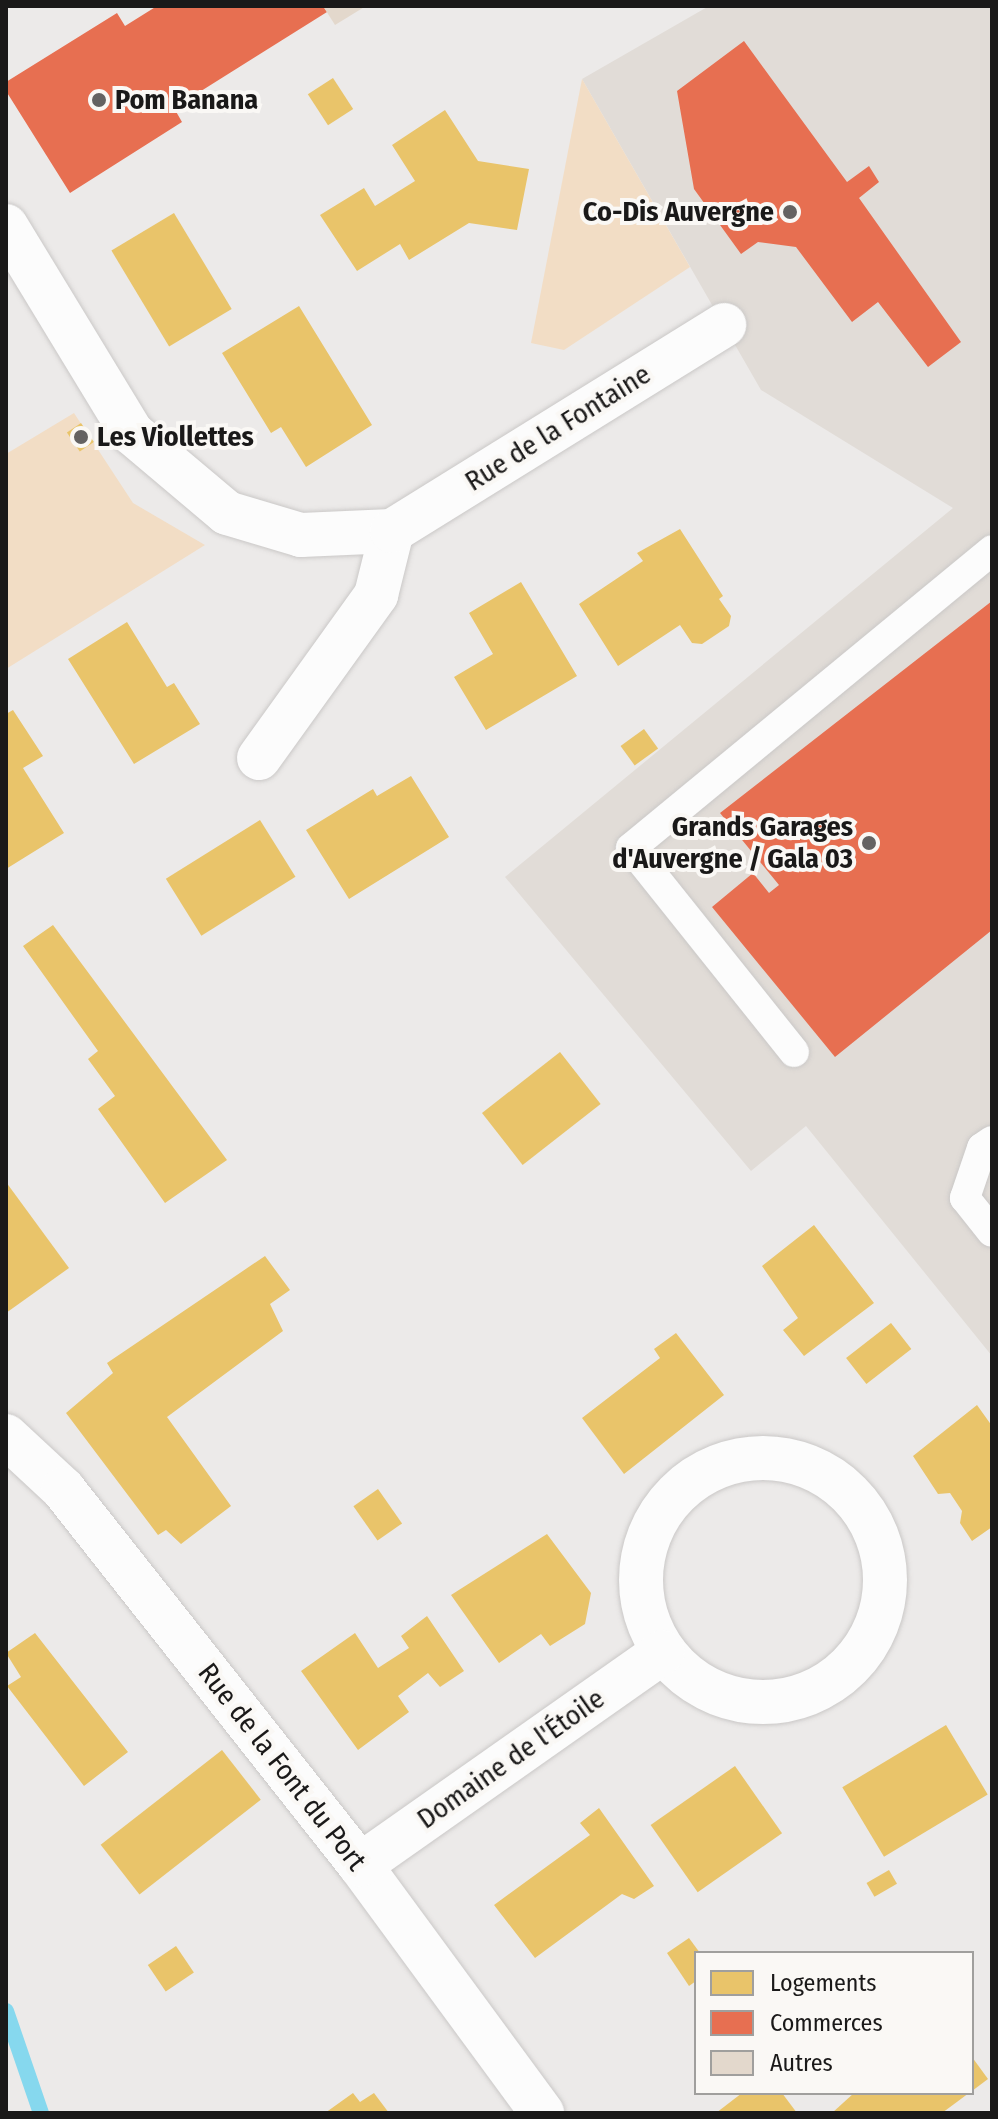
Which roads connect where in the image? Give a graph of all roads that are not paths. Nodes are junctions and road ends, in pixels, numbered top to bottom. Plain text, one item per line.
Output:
1 (6, 226) edge
2 (724, 325) dead end
3 (392, 531) junction
4 (992, 550) edge
5 (259, 758) dead end
6 (794, 1052) dead end
7 (992, 1141) edge
8 (992, 1232) edge
9 (6, 1436) edge
10 (663, 1652) junction
11 (360, 1865) junction
12 (542, 2113) edge

1 - 3 street, Rue de la Fontaine
2 - 3 street, Rue de la Fontaine
3 - 5 street
4 - 6 lane
7 - 8 lane
9 - 11 street, Rue de la Font du Port
10 - 10 street
10 - 11 street, Domaine de l'Étoile
11 - 12 street, Rue de la Font du Port

